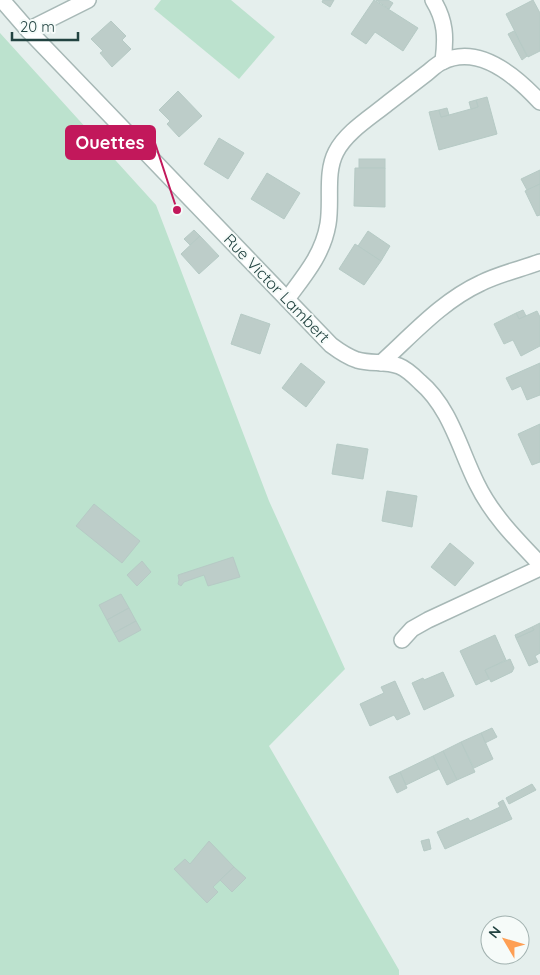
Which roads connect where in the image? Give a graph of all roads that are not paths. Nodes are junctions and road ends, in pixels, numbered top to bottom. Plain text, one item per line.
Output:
1 (2, 0) edge
2 (88, 0) edge
3 (433, 0) edge
4 (28, 30) junction
5 (442, 61) junction
6 (540, 102) edge
7 (540, 262) edge
8 (287, 299) junction
9 (381, 362) junction
10 (540, 566) edge
11 (402, 640) dead end

1 - 4 street, Rue Victor Lambert
2 - 4 street
3 - 5 street
4 - 8 street, Rue Victor Lambert
5 - 6 street
5 - 8 street
7 - 9 street
8 - 9 street, Rue Victor Lambert
9 - 10 street, Rue Victor Lambert
10 - 11 street

